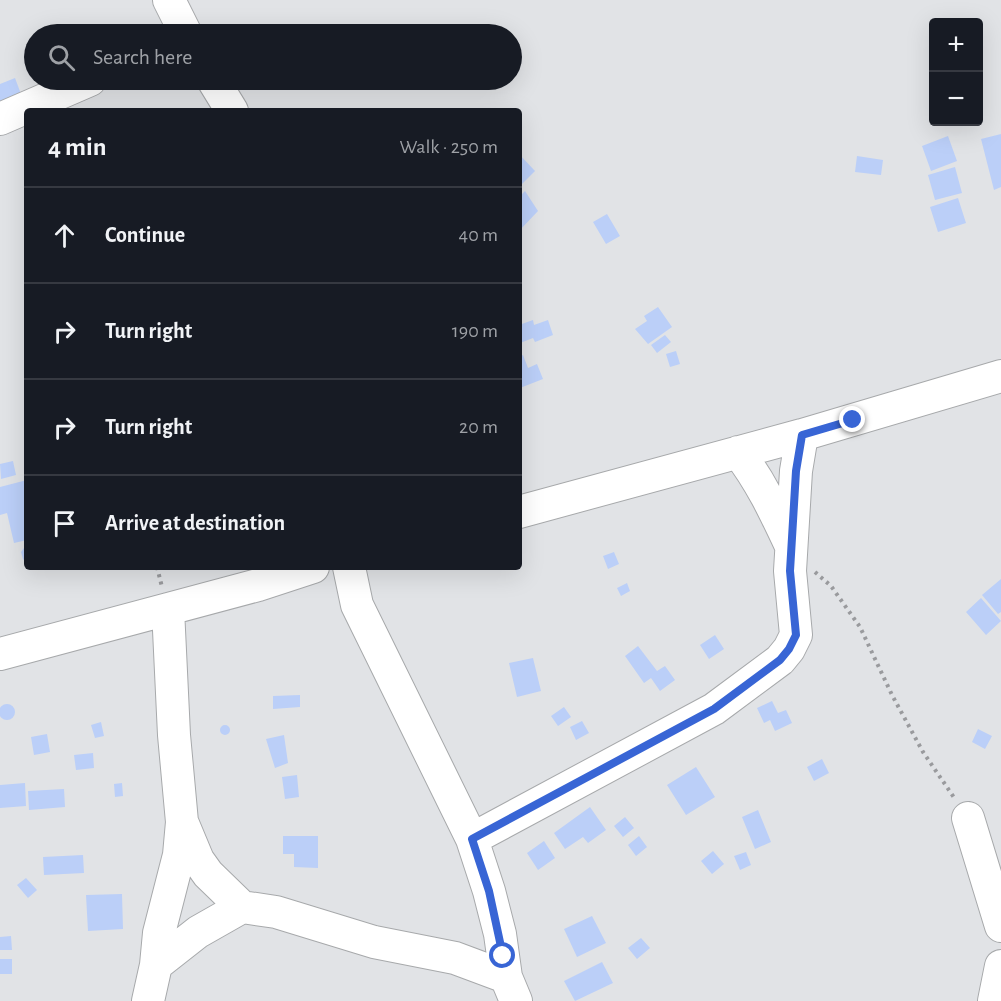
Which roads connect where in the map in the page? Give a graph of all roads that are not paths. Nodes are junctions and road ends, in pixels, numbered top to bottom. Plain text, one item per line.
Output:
1 (170, 0) edge
2 (181, 24) edge
3 (66, 90) edge
4 (219, 90) edge
5 (230, 108) edge
6 (0, 118) edge
7 (1001, 376) edge
8 (802, 435) junction
9 (738, 452) junction
10 (522, 511) edge
11 (791, 553) junction
12 (304, 570) edge
13 (351, 570) edge
14 (168, 609) junction
15 (0, 654) edge
16 (968, 818) road end
17 (182, 822) junction
18 (472, 839) junction
19 (242, 907) junction
20 (1001, 926) edge
21 (156, 964) junction
22 (1001, 966) edge
23 (511, 989) edge
24 (148, 1001) edge
25 (994, 1001) edge

1 - 2 street
3 - 6 street
4 - 5 street
7 - 8 street
8 - 9 street
8 - 11 street
9 - 10 street
9 - 11 street
11 - 18 street
12 - 14 street
13 - 18 street
14 - 15 street
14 - 17 street
16 - 20 street
17 - 19 street
17 - 21 street
18 - 23 street
19 - 21 street
19 - 23 street
21 - 24 street
22 - 25 street

